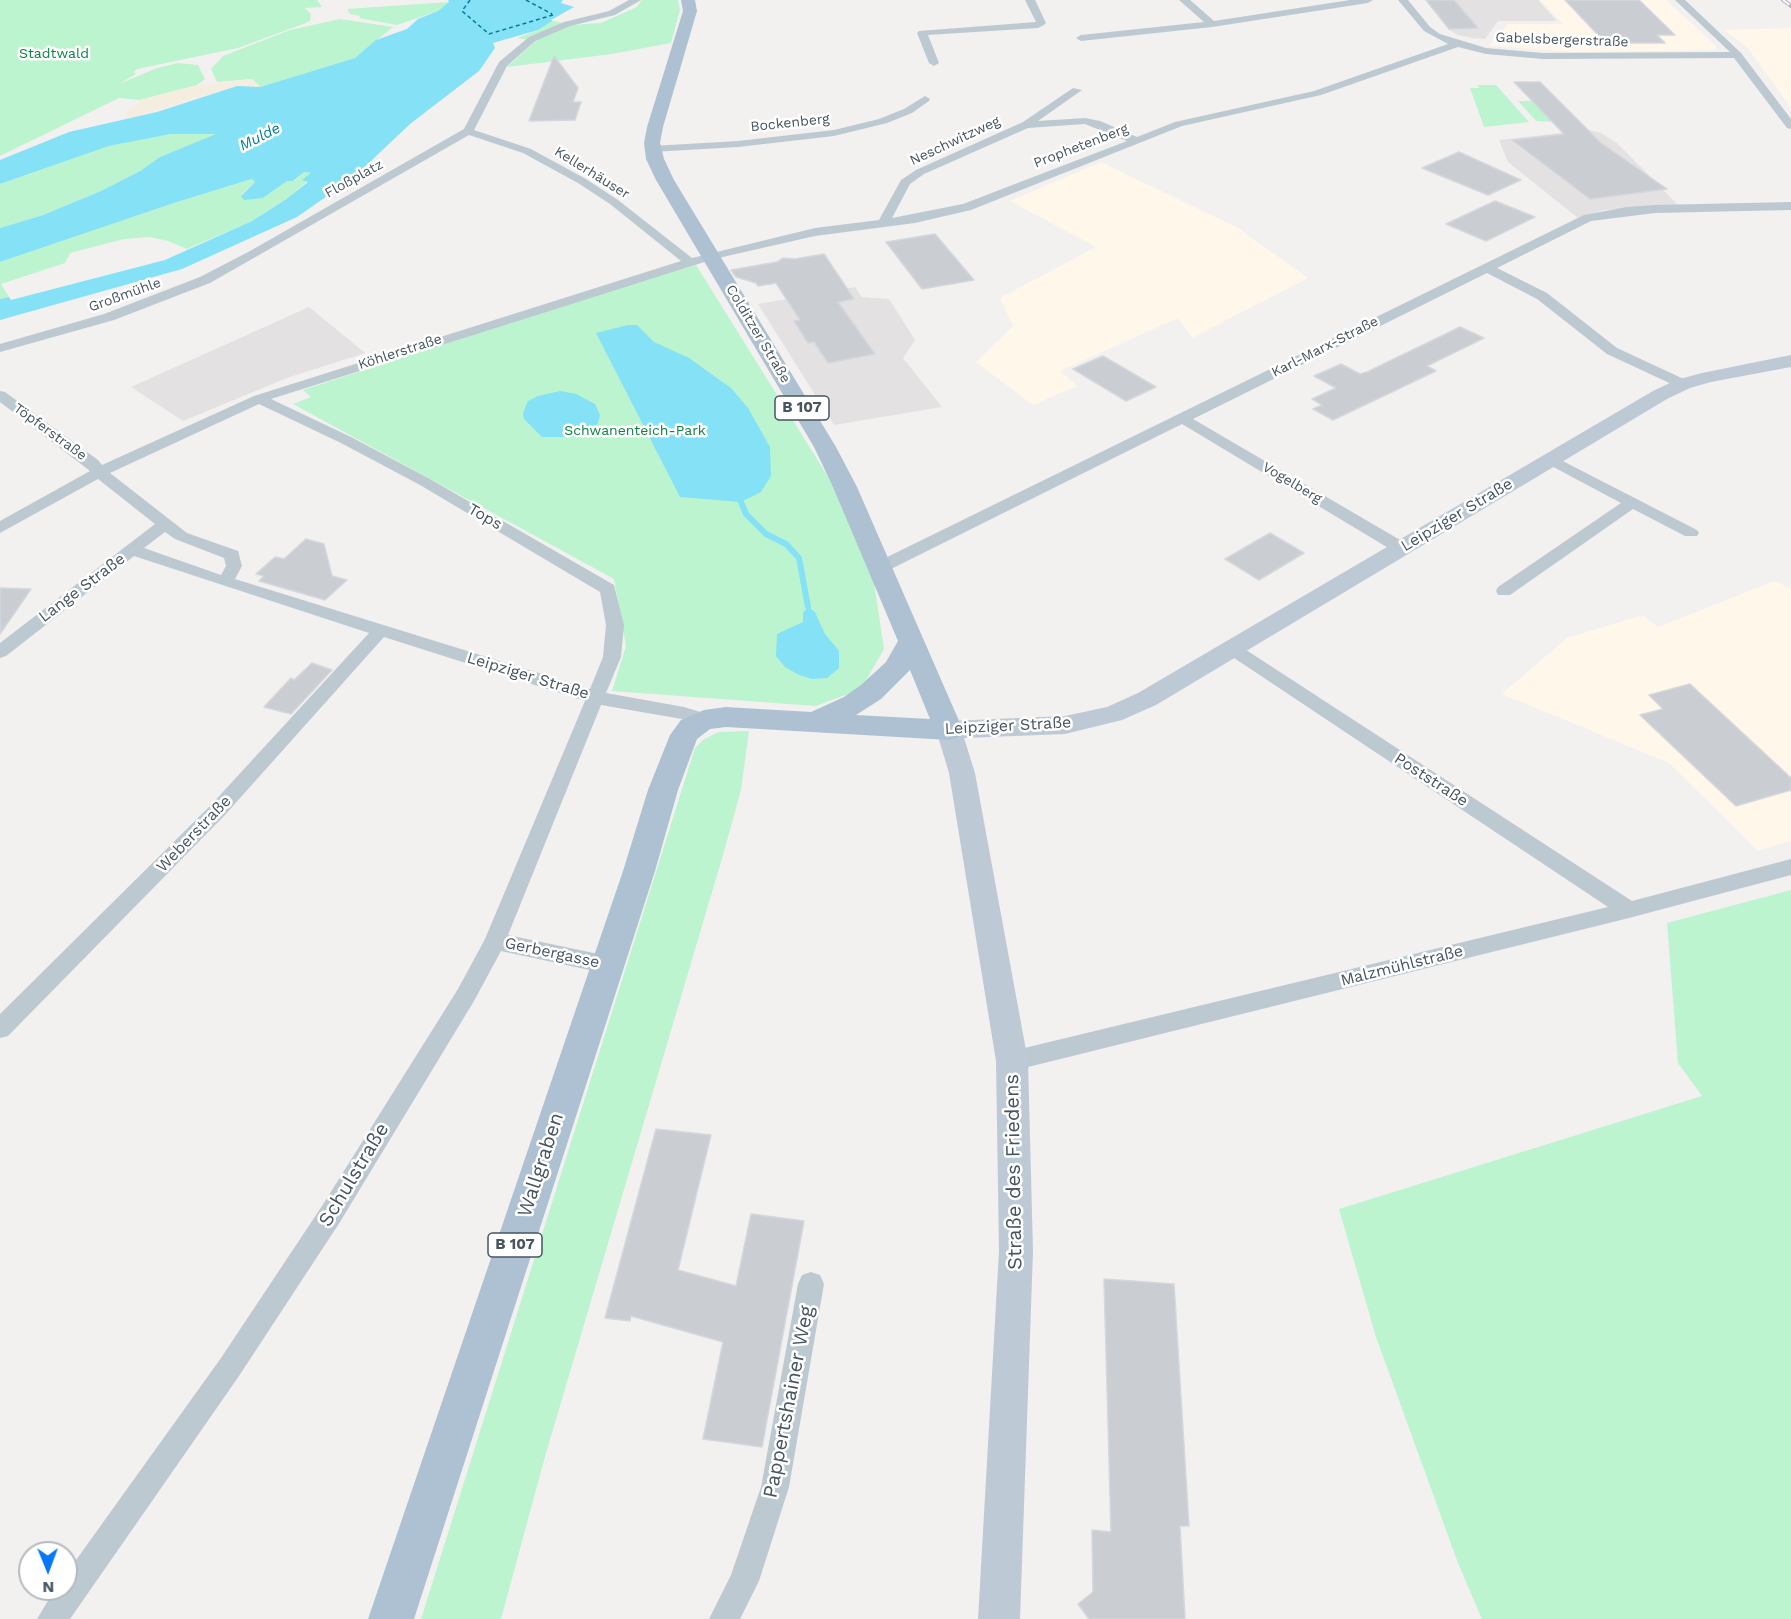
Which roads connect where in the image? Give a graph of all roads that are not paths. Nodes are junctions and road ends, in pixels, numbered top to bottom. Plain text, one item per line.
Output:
1 (636, 0) edge
2 (688, 0) edge
3 (1030, 0) edge
4 (1184, 0) edge
5 (1368, 0) edge
6 (1403, 0) edge
7 (1680, 0) edge
8 (1212, 24) junction
9 (1081, 38) dead end
10 (1457, 44) junction
11 (1738, 55) junction
12 (934, 63) dead end
13 (1077, 90) dead end
14 (925, 99) dead end
15 (1027, 124) junction
16 (1791, 126) edge
17 (468, 131) junction
18 (1137, 141) junction
19 (652, 149) junction
20 (1791, 206) edge
21 (884, 222) junction
22 (254, 254) joint
23 (700, 259) junction
24 (1485, 267) junction
25 (0, 348) edge
26 (1791, 361) edge
27 (1683, 384) junction
28 (0, 395) edge
29 (259, 399) junction
30 (1183, 419) junction
31 (1549, 459) junction
32 (99, 472) junction
33 (1632, 502) junction
34 (165, 524) junction
35 (0, 528) edge
36 (1691, 532) dead end
37 (1401, 548) junction
38 (132, 550) junction
39 (879, 568) junction
40 (225, 582) junction
41 (1504, 591) dead end
42 (381, 630) junction
43 (910, 643) junction
44 (1234, 650) junction
45 (0, 652) edge
46 (594, 697) junction
47 (704, 720) junction
48 (816, 722) junction
49 (950, 730) junction
50 (1791, 867) edge
51 (1629, 910) junction
52 (495, 941) junction
53 (608, 965) junction
54 (0, 1029) edge
55 (1012, 1061) junction
56 (811, 1284) dead end
57 (52, 1619) edge
58 (390, 1619) edge
59 (724, 1619) edge
60 (999, 1619) edge

1 - 17 street
2 - 19 main road
3 - 12 street
4 - 8 street
5 - 8 street
6 - 10 street, Gabelsbergerstraße
7 - 11 street
8 - 9 street
10 - 11 street, Gabelsbergerstraße
10 - 18 street, Prophetenberg
11 - 16 street
13 - 15 street, Neschwitzweg
14 - 19 street, Bockenberg
15 - 18 street, Neschwitzweg
15 - 21 street, Neschwitzweg
17 - 22 street, Floßplatz
17 - 23 street, Kellerhäuser
18 - 21 street, Prophetenberg
19 - 23 main road, Colditzer Straße / B 107
20 - 24 street, Karl-Marx-Straße
21 - 23 street, Prophetenberg
22 - 25 street, Großmühle
23 - 29 street, Köhlerstraße
23 - 39 main road, Colditzer Straße / B 107
24 - 27 street
24 - 30 street, Karl-Marx-Straße
26 - 27 main road, Leipziger Straße
27 - 31 main road, Leipziger Straße
28 - 32 street, Töpferstraße
29 - 32 street, Köhlerstraße
29 - 46 street, Tops
30 - 37 street, Vogelberg
30 - 39 street, Karl-Marx-Straße
31 - 33 street
31 - 37 main road, Leipziger Straße
32 - 34 street
32 - 35 street, Köhlerstraße
33 - 36 street
33 - 41 street
34 - 38 street, Lange Straße
34 - 40 street
37 - 44 main road, Leipziger Straße
38 - 40 street, Leipziger Straße
38 - 45 street, Lange Straße
39 - 43 main road, Colditzer Straße / B 107
40 - 42 street, Leipziger Straße
42 - 46 street, Leipziger Straße
42 - 54 street, Weberstraße
43 - 48 main road
43 - 49 main road, Colditzer Straße / B 107
44 - 49 main road, Leipziger Straße
44 - 51 street, Poststraße
46 - 47 street, Leipziger Straße
46 - 52 street, Schulstraße
47 - 48 main road, Leipziger Straße
47 - 53 main road, Wallgraben / B 107
48 - 49 main road, Leipziger Straße
49 - 55 main road, Straße des Friedens
50 - 51 street, Malzmühlstraße
51 - 55 street, Malzmühlstraße
52 - 53 street, Gerbergasse
52 - 57 street, Schulstraße
53 - 58 main road, Wallgraben / B 107
55 - 60 main road, Straße des Friedens
56 - 59 street, Pappertshainer Weg

